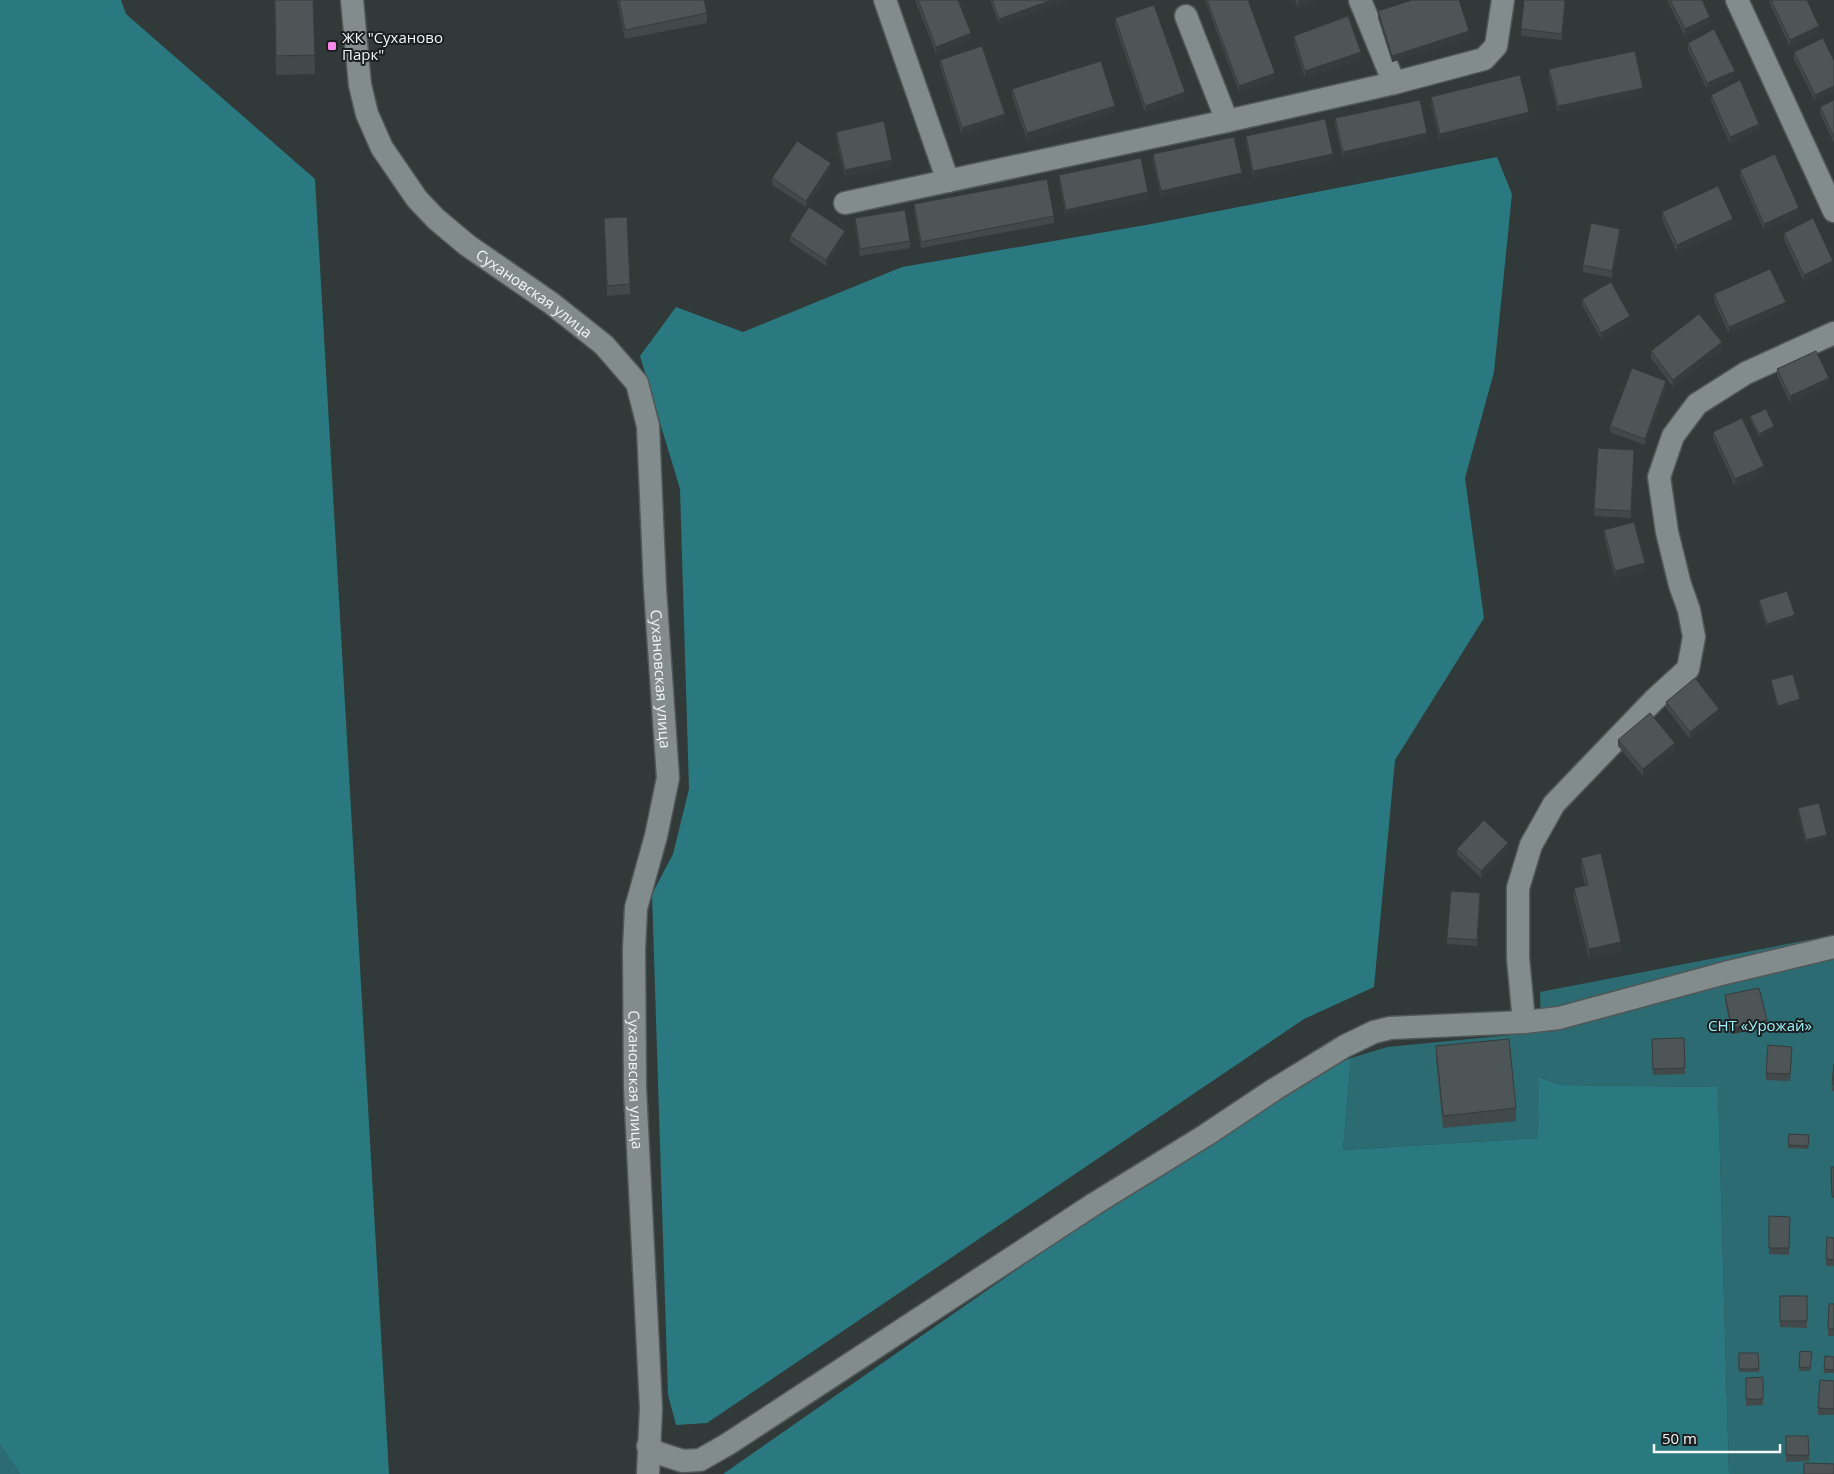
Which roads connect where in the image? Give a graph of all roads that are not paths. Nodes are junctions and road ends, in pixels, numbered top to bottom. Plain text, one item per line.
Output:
1 (352, 0) edge
2 (885, 0) edge
3 (1360, 0) edge
4 (1503, 0) edge
5 (1738, 0) edge
6 (1186, 16) dead end
7 (1394, 83) junction
8 (1228, 121) junction
9 (948, 181) junction
10 (845, 203) dead end
11 (1834, 211) edge
12 (1834, 333) edge
13 (1834, 947) edge
14 (1524, 1022) junction
15 (648, 1446) junction
16 (648, 1474) edge

1 - 15 street, Сухановская улица
2 - 9 street
3 - 7 street
4 - 7 street
5 - 11 street
6 - 8 street
7 - 8 street
8 - 9 street
9 - 10 street
12 - 14 street
13 - 14 street
14 - 15 street
15 - 16 street, Сухановская улица

